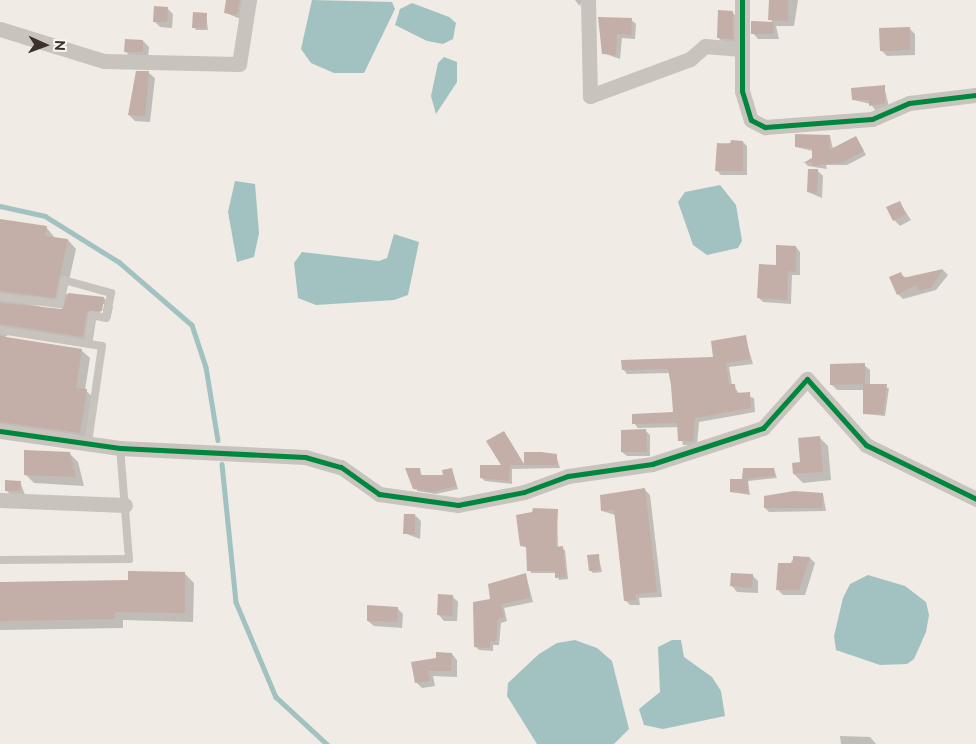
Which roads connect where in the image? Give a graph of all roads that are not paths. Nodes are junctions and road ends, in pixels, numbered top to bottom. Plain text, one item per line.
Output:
1 (249, 0) edge
2 (588, 0) edge
3 (742, 0) edge
4 (0, 30) edge
5 (741, 49) junction
6 (976, 95) edge
7 (0, 297) edge
8 (0, 330) edge
9 (88, 344) junction
10 (0, 431) edge
11 (88, 443) junction
12 (120, 448) junction
13 (976, 499) edge
14 (0, 500) edge
15 (125, 505) junction
16 (0, 560) edge

1 - 4 street
2 - 5 street
3 - 5 street
5 - 6 street
7 - 9 lane
8 - 9 lane
9 - 11 lane
10 - 11 street
11 - 12 street
12 - 13 street
12 - 15 lane
14 - 15 street
15 - 16 lane

